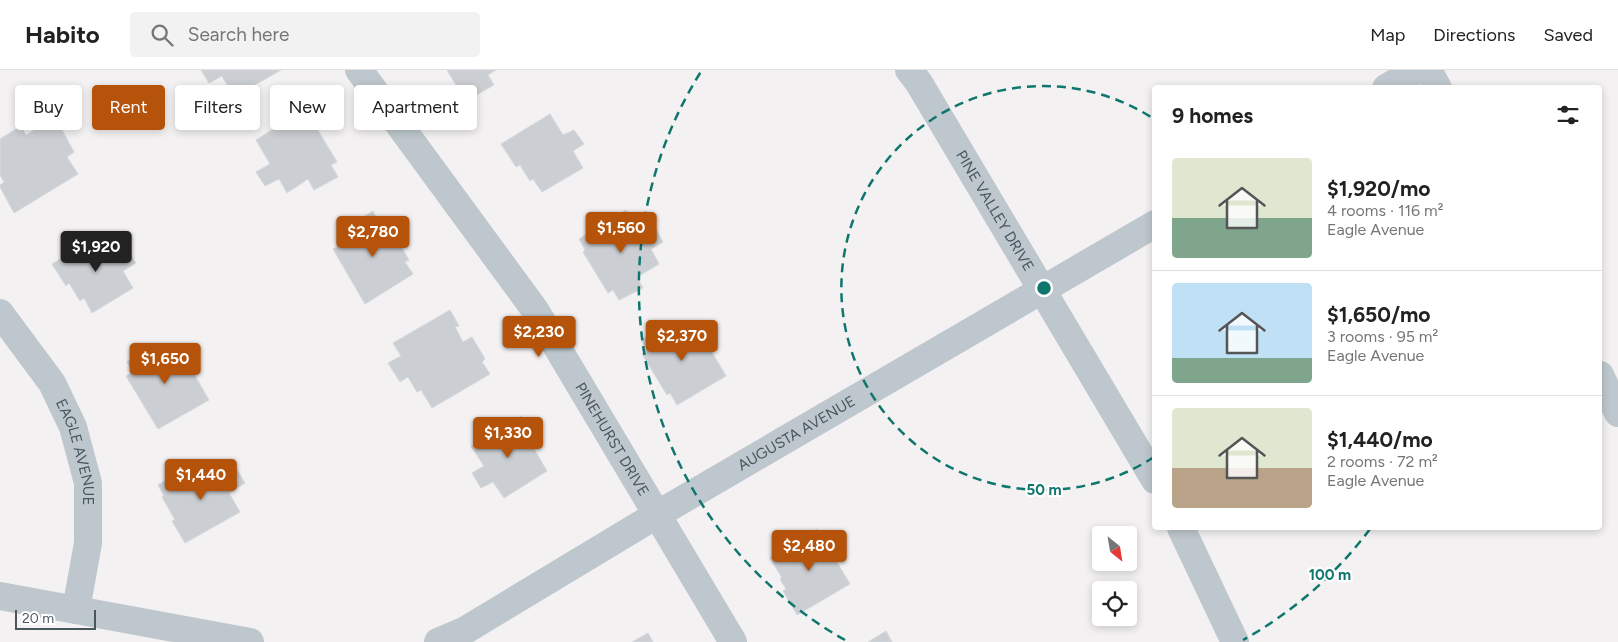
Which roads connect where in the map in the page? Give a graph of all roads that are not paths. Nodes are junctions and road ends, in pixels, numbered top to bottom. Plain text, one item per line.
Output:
1 (359, 70) edge
2 (909, 70) edge
3 (1416, 70) edge
4 (1428, 70) edge
5 (1391, 85) edge
6 (1436, 85) edge
7 (1152, 226) edge
8 (1043, 291) junction
9 (0, 313) edge
10 (1602, 379) edge
11 (1618, 413) edge
12 (1152, 475) edge
13 (658, 514) junction
14 (1182, 530) edge
15 (0, 596) edge
16 (76, 610) junction
17 (250, 642) edge
18 (438, 642) edge
19 (733, 642) edge
20 (1234, 642) edge

1 - 13 street, PINEHURST DRIVE
2 - 8 street, PINE VALLEY DRIVE
3 - 5 street
4 - 6 street
7 - 8 street, AUGUSTA AVENUE
8 - 12 street, PINE VALLEY DRIVE
8 - 13 street, AUGUSTA AVENUE
9 - 16 street, EAGLE AVENUE
10 - 11 street
13 - 18 street, AUGUSTA AVENUE
13 - 19 street, PINEHURST DRIVE
14 - 20 street
15 - 16 street
16 - 17 street

